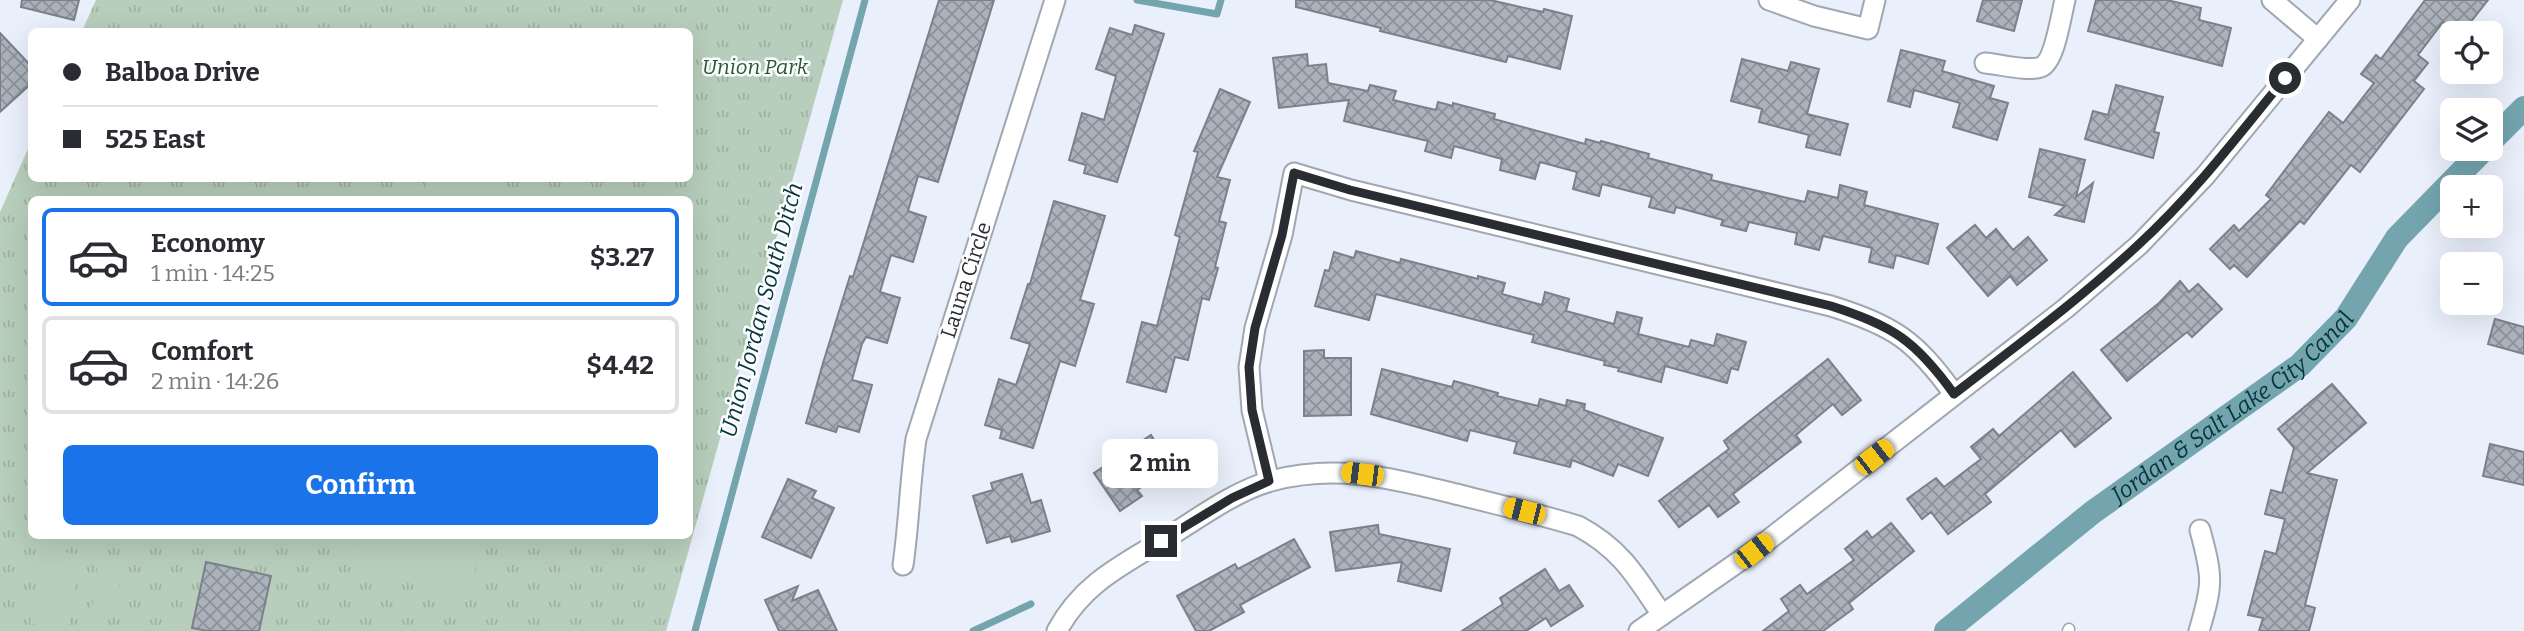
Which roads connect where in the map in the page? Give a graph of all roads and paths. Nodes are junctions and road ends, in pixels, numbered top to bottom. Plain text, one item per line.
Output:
1 (1055, 0) edge
2 (1769, 0) edge
3 (1875, 0) edge
4 (2065, 0) edge
5 (2272, 0) edge
6 (2350, 0) edge
7 (2318, 39) junction
8 (1985, 63) dead end
9 (1954, 394) junction
10 (1269, 481) junction
11 (2200, 530) dead end
12 (903, 565) dead end
13 (1662, 615) junction
14 (1057, 631) edge
15 (1639, 631) edge
16 (2199, 631) edge

1 - 12 street, Launa Circle
2 - 3 street
4 - 8 street
5 - 7 street
6 - 7 street
7 - 9 street
9 - 10 street
9 - 13 street
10 - 13 street
10 - 14 street
11 - 16 street
13 - 15 street

